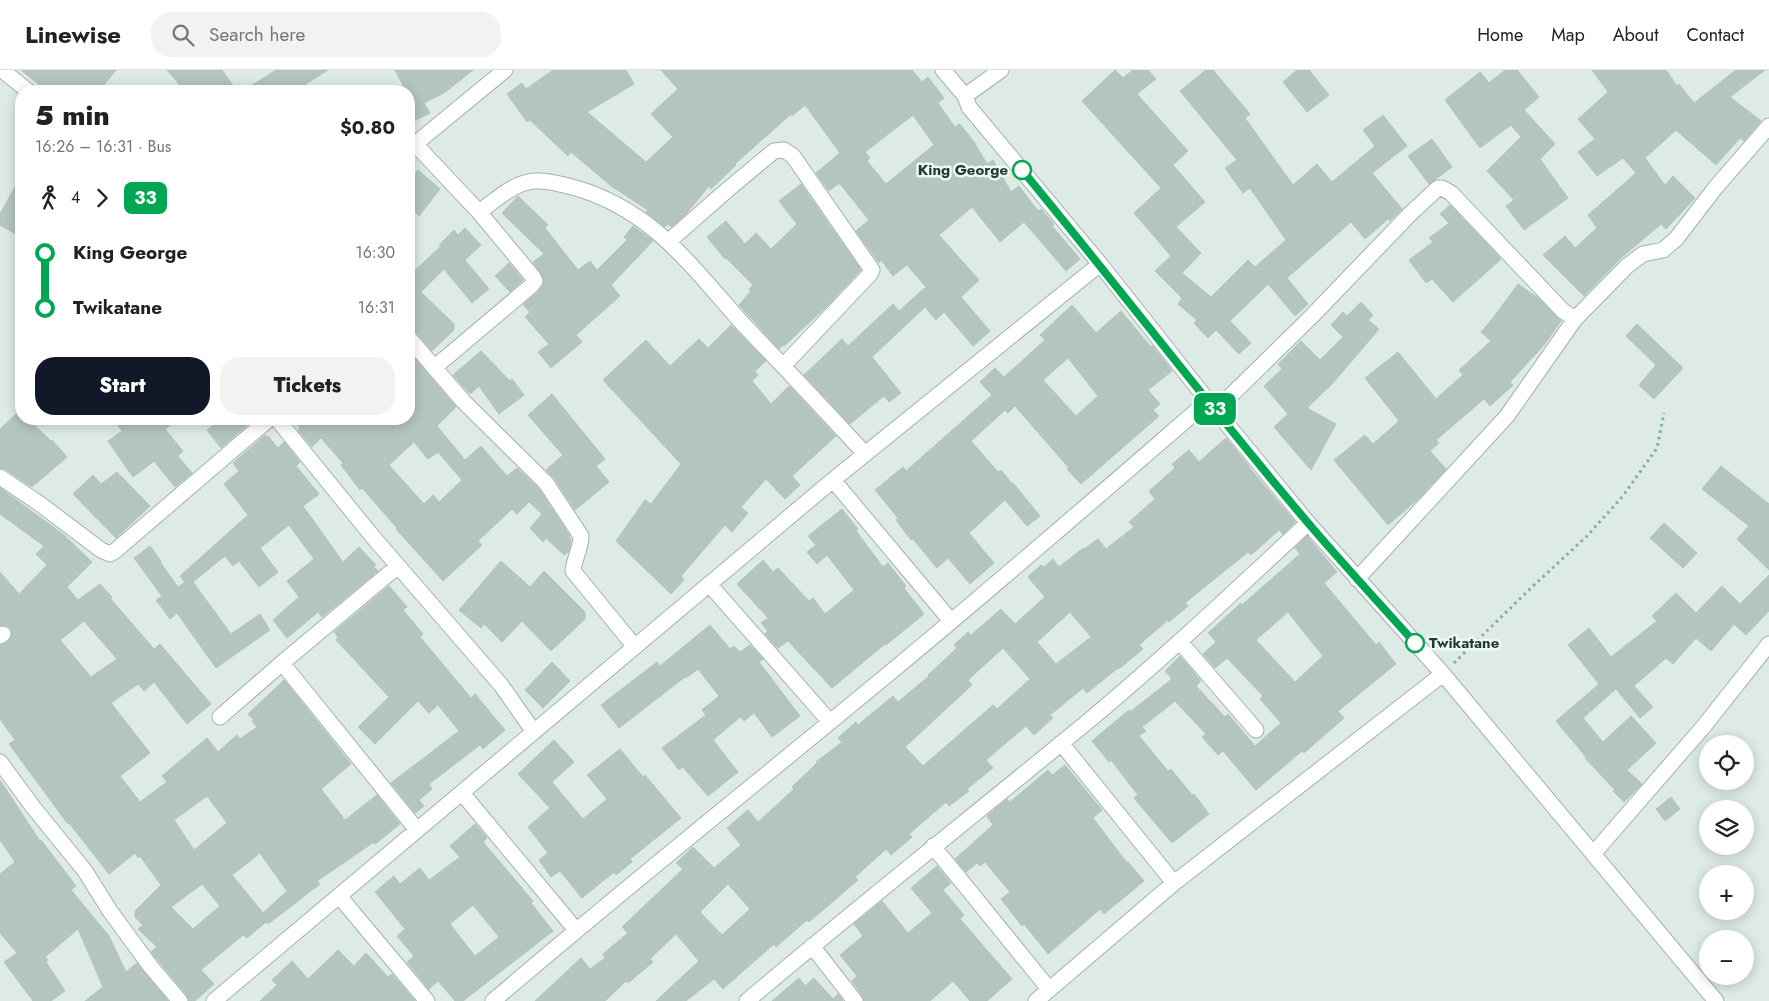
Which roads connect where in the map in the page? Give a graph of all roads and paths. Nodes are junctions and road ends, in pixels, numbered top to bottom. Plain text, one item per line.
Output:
1 (2, 70) edge
2 (505, 70) edge
3 (943, 70) edge
4 (1001, 70) edge
5 (21, 85) edge
6 (967, 101) junction
7 (1769, 126) edge
8 (415, 145) edge
9 (415, 150) edge
10 (479, 212) junction
11 (668, 242) junction
12 (1100, 264) junction
13 (1576, 320) junction
14 (415, 345) edge
15 (784, 365) junction
16 (435, 367) junction
17 (1212, 405) junction
18 (1664, 413) dead end
19 (262, 425) edge
20 (282, 425) edge
21 (865, 454) junction
22 (0, 477) edge
23 (833, 480) junction
24 (1308, 523) junction
25 (398, 566) junction
26 (1357, 579) junction
27 (709, 584) junction
28 (951, 621) junction
29 (1180, 642) junction
30 (1769, 644) edge
31 (635, 647) junction
32 (282, 663) junction
33 (1443, 674) junction
34 (220, 717) dead end
35 (830, 722) junction
36 (1256, 730) dead end
37 (534, 732) junction
38 (1061, 743) junction
39 (0, 762) edge
40 (462, 793) junction
41 (417, 830) junction
42 (933, 846) junction
43 (1593, 854) junction
44 (1174, 883) junction
45 (339, 896) junction
46 (576, 930) junction
47 (812, 946) junction
48 (1049, 989) junction
49 (180, 1001) edge
50 (214, 1001) edge
51 (427, 1001) edge
52 (493, 1001) edge
53 (747, 1001) edge
54 (855, 1001) edge
55 (1036, 1001) edge
56 (1716, 1001) edge

1 - 5 street
2 - 8 street
3 - 6 street
4 - 6 street
6 - 12 street
7 - 13 street
9 - 10 street
10 - 11 street
10 - 16 street
11 - 15 street
11 - 15 street
12 - 17 street
12 - 21 street
13 - 17 street
13 - 26 street
14 - 16 street
15 - 21 street
16 - 31 street
17 - 24 street
17 - 28 street
18 - 33 path
19 - 22 street
20 - 25 street
21 - 23 street
23 - 27 street
23 - 28 street
24 - 26 street
24 - 29 street
25 - 32 street
25 - 37 street
26 - 33 street
27 - 31 street
27 - 35 street
28 - 35 street
29 - 36 street
29 - 38 street
30 - 43 street
31 - 37 street
32 - 34 street
32 - 41 street
33 - 43 street
33 - 44 street
35 - 46 street
37 - 40 street
38 - 42 street
38 - 44 street
39 - 49 street
40 - 41 street
40 - 46 street
41 - 45 street
42 - 47 street
42 - 48 street
43 - 56 street
44 - 48 street
45 - 50 street
45 - 51 street
46 - 52 street
47 - 53 street
47 - 54 street
48 - 55 street

